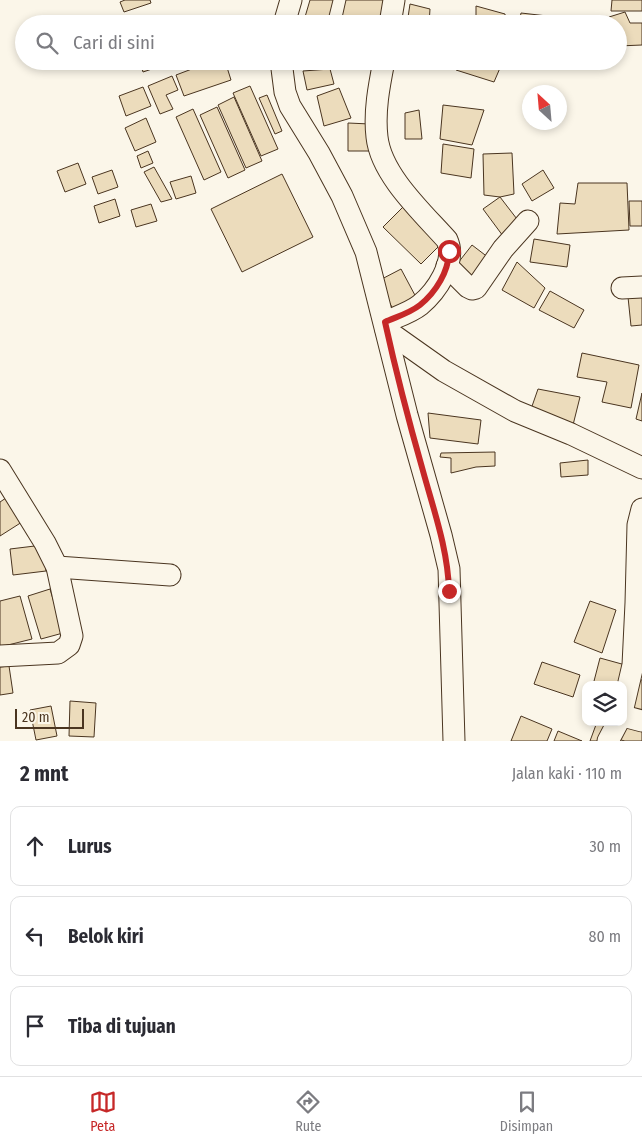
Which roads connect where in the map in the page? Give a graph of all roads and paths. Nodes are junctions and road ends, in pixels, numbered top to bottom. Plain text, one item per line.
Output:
1 (291, 0) edge
2 (394, 0) edge
3 (287, 15) edge
4 (392, 15) edge
5 (282, 70) edge
6 (382, 70) edge
7 (528, 221) dead end
8 (447, 266) junction
9 (386, 326) junction
10 (642, 468) edge
11 (0, 470) edge
12 (642, 509) edge
13 (57, 567) junction
14 (170, 574) dead end
15 (0, 656) edge
16 (627, 691) edge
17 (627, 717) edge
18 (642, 721) edge
19 (616, 726) edge
20 (454, 741) edge
21 (608, 741) edge

1 - 3 street
2 - 4 street
5 - 9 street
6 - 8 street
7 - 8 street
8 - 9 street
9 - 10 street
9 - 20 street
11 - 13 street
12 - 16 street
13 - 14 street
13 - 15 street
17 - 18 street
19 - 21 street

